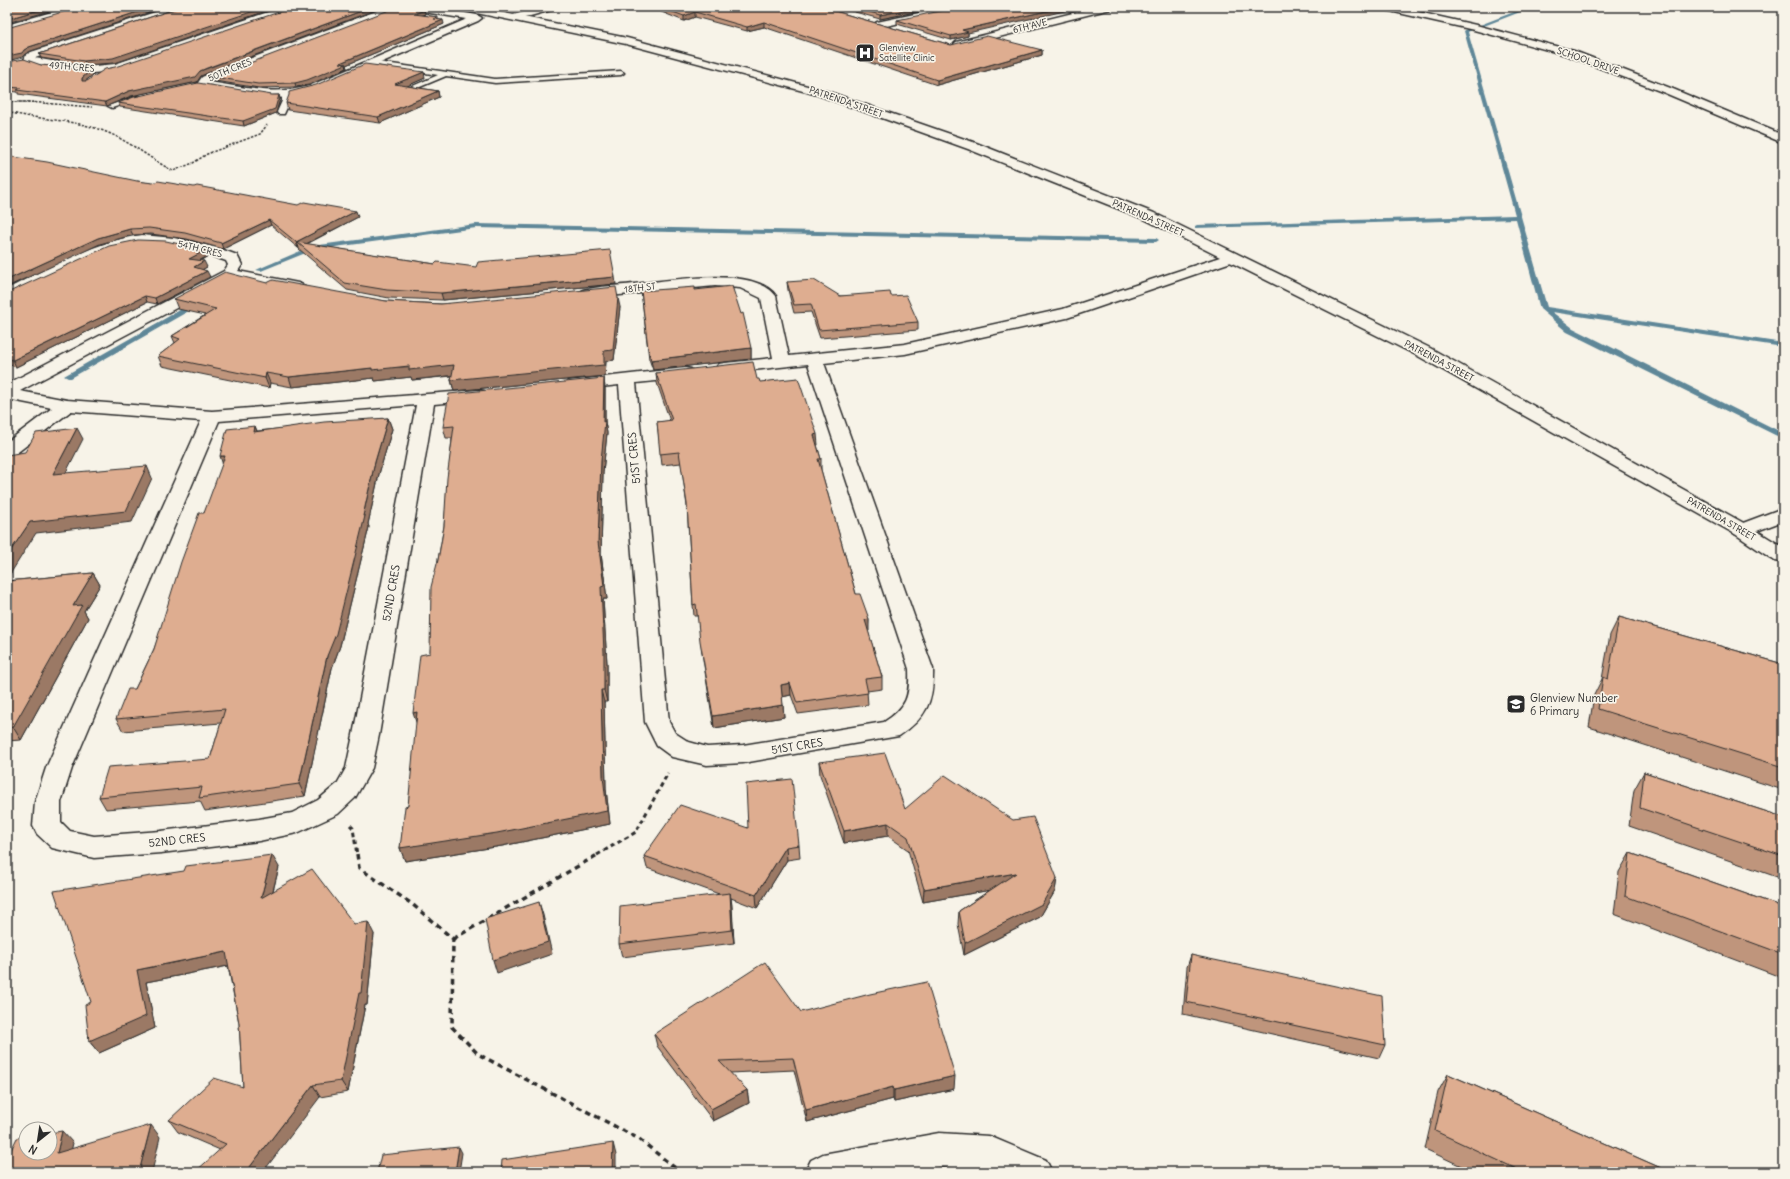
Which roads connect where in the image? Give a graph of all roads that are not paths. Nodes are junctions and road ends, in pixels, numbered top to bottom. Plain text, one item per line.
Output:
1 (78, 7) edge
2 (180, 7) edge
3 (292, 7) edge
4 (396, 7) edge
5 (412, 7) edge
6 (462, 7) edge
7 (552, 7) edge
8 (960, 7) edge
9 (1108, 7) edge
10 (1384, 7) edge
11 (497, 13) junction
12 (516, 17) junction
13 (475, 19) junction
14 (7, 28) edge
15 (899, 31) edge
16 (951, 45) edge
17 (371, 63) junction
18 (106, 69) junction
19 (622, 73) dead end
20 (446, 74) junction
21 (96, 77) edge
22 (408, 90) edge
23 (285, 94) junction
24 (143, 96) edge
25 (112, 106) edge
26 (281, 112) road end
27 (1783, 138) edge
28 (1232, 257) junction
29 (229, 274) junction
30 (310, 290) edge
31 (7, 294) edge
32 (570, 295) edge
33 (814, 358) junction
34 (782, 362) junction
35 (627, 380) junction
36 (558, 387) edge
37 (7, 392) edge
38 (496, 393) edge
39 (426, 400) junction
40 (67, 405) junction
41 (212, 416) junction
42 (7, 451) edge
43 (1783, 514) edge
44 (1742, 530) junction
45 (1783, 556) edge
46 (823, 1172) edge
47 (1034, 1172) edge

1 - 14 street
2 - 18 street, 49TH CRES
3 - 18 street, 49TH CRES
4 - 23 street, 50TH CRES
5 - 13 street
6 - 11 street, PATRENDA STREET
7 - 12 street
8 - 15 street
9 - 16 street, 6TH AVE
10 - 27 street, SCHOOL DRIVE
11 - 12 street, PATRENDA STREET
11 - 13 street, 50TH CRES
12 - 28 street, PATRENDA STREET
13 - 17 street, 50TH CRES
17 - 20 lane
17 - 23 street, 50TH CRES
18 - 21 lane
19 - 20 lane
20 - 22 lane
23 - 26 lane
24 - 25 lane
28 - 33 street
28 - 44 street, PATRENDA STREET
29 - 30 street
29 - 31 street, 54TH CRES
29 - 37 street, 54TH CRES
32 - 34 street, 18TH ST
33 - 34 street
33 - 35 street, 51ST CRES
34 - 35 street
35 - 36 street
37 - 40 street
38 - 39 street
39 - 41 street
39 - 41 street, 52ND CRES
40 - 41 street
40 - 42 street
43 - 44 street
44 - 45 street, PATRENDA STREET
46 - 47 street

